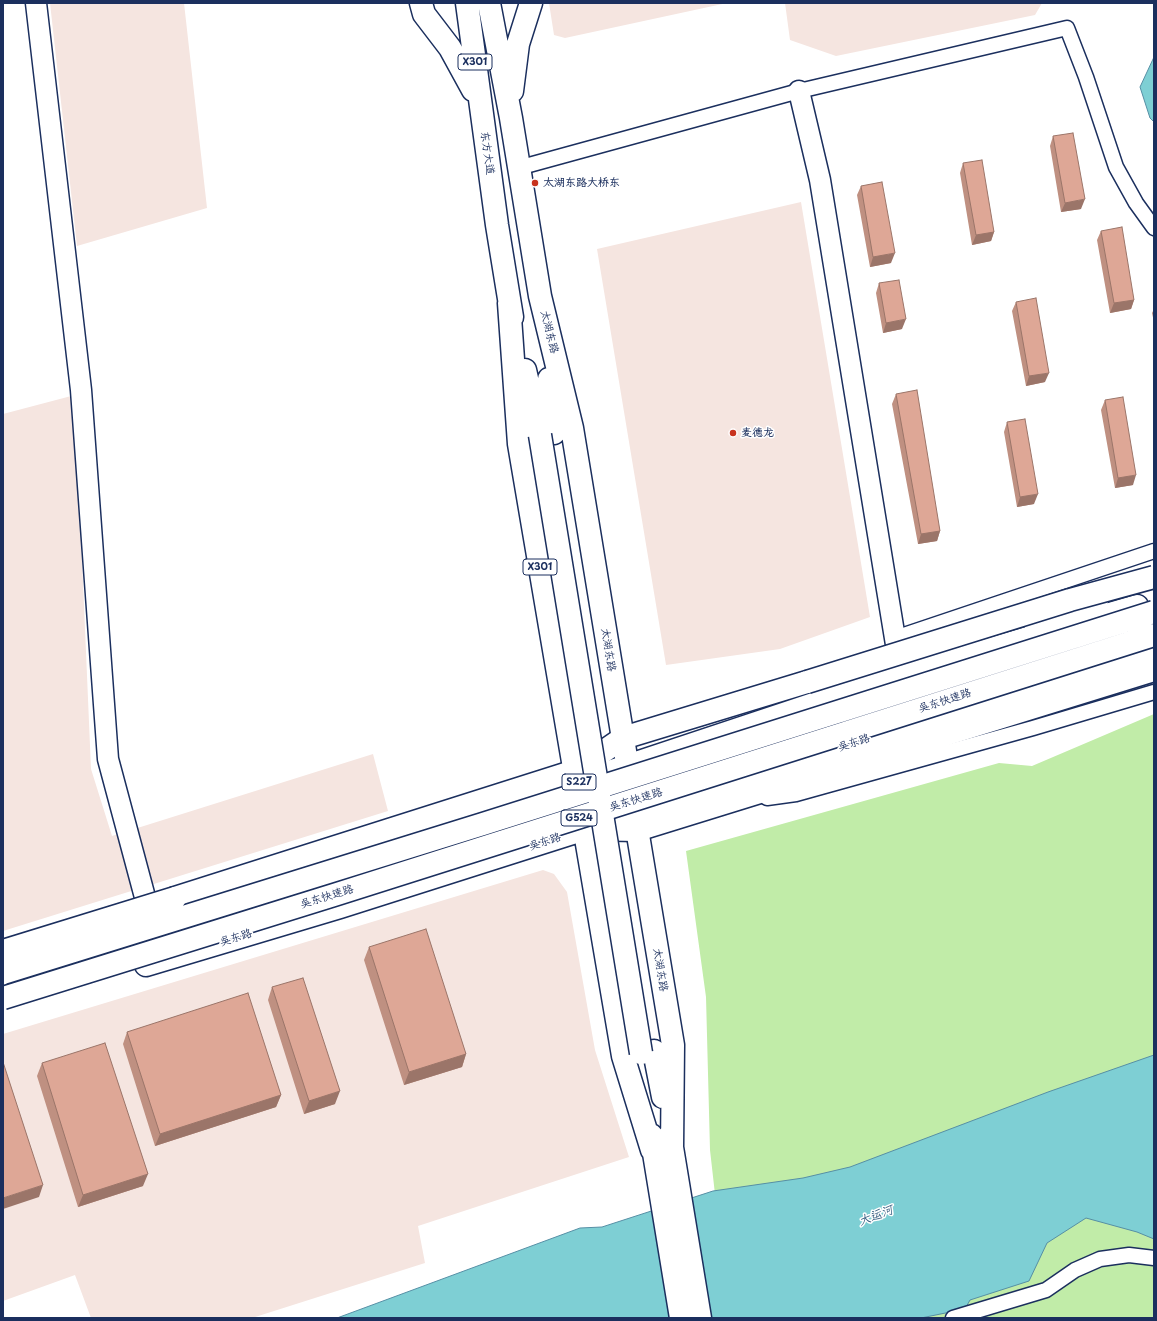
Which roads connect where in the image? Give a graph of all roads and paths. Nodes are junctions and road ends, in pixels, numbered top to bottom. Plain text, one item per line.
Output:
1 (36, 3) edge
2 (421, 3) edge
3 (490, 8) edge
4 (468, 9) edge
5 (529, 9) edge
6 (432, 25) junction
7 (799, 91) junction
8 (510, 118) junction
9 (483, 120) junction
10 (518, 168) junction
11 (1154, 228) edge
12 (540, 296) junction
13 (509, 303) junction
14 (547, 434) junction
15 (1154, 551) edge
16 (1154, 577) edge
17 (1154, 583) edge
18 (1154, 602) edge
19 (1154, 612) edge
20 (1154, 635) edge
21 (895, 638) junction
22 (1154, 648) edge
23 (1154, 670) edge
24 (901, 674) junction
25 (1154, 692) edge
26 (623, 738) junction
27 (627, 766) junction
28 (576, 776) junction
29 (721, 803) junction
30 (636, 822) junction
31 (584, 829) junction
32 (150, 916) junction
33 (3, 951) edge
34 (164, 959) junction
35 (3, 961) edge
36 (3, 973) edge
37 (3, 998) edge
38 (3, 1008) edge
39 (662, 1149) junction
40 (1154, 1258) edge
41 (681, 1318) edge
42 (700, 1318) edge
43 (953, 1318) edge

1 - 32 street
2 - 6 main road
3 - 5 main road
3 - 8 main road, X301
4 - 6 main road
4 - 9 main road, 东方大道 / X301
5 - 8 main road
6 - 9 main road
7 - 10 street
7 - 11 street
7 - 21 street
8 - 10 main road, X301
9 - 13 main road, 东方大道 / X301
10 - 12 main road, X301
12 - 14 main road, 太湖东路
12 - 26 main road, 太湖东路 / X301
13 - 14 main road, 太湖东路
13 - 28 main road, 太湖东路 / X301
14 - 39 main road, 太湖东路, bridge
15 - 21 street
16 - 26 main road, bridge
17 - 24 street
18 - 24 main road, S227
19 - 36 main road, 吴东快速路 / G524, bridge
20 - 37 main road, 吴东快速路 / G524, bridge
21 - 24 street
22 - 30 main road, 吴东路
23 - 29 main road
24 - 27 main road, S227
25 - 29 street
26 - 27 main road, 太湖东路 / X301
26 - 28 main road
27 - 28 main road, S227
27 - 30 main road, 太湖东路 / X301
28 - 31 main road, 太湖东路 / X301
28 - 32 main road, S227
28 - 33 main road, bridge
29 - 30 main road
30 - 31 main road, 吴东路
30 - 39 main road, 太湖东路
31 - 34 main road, 吴东路
31 - 39 main road, 太湖东路
32 - 34 street
32 - 35 main road, S227
34 - 38 main road, 吴东路
39 - 41 main road, 太湖东路
39 - 42 main road, 太湖东路
40 - 43 street

